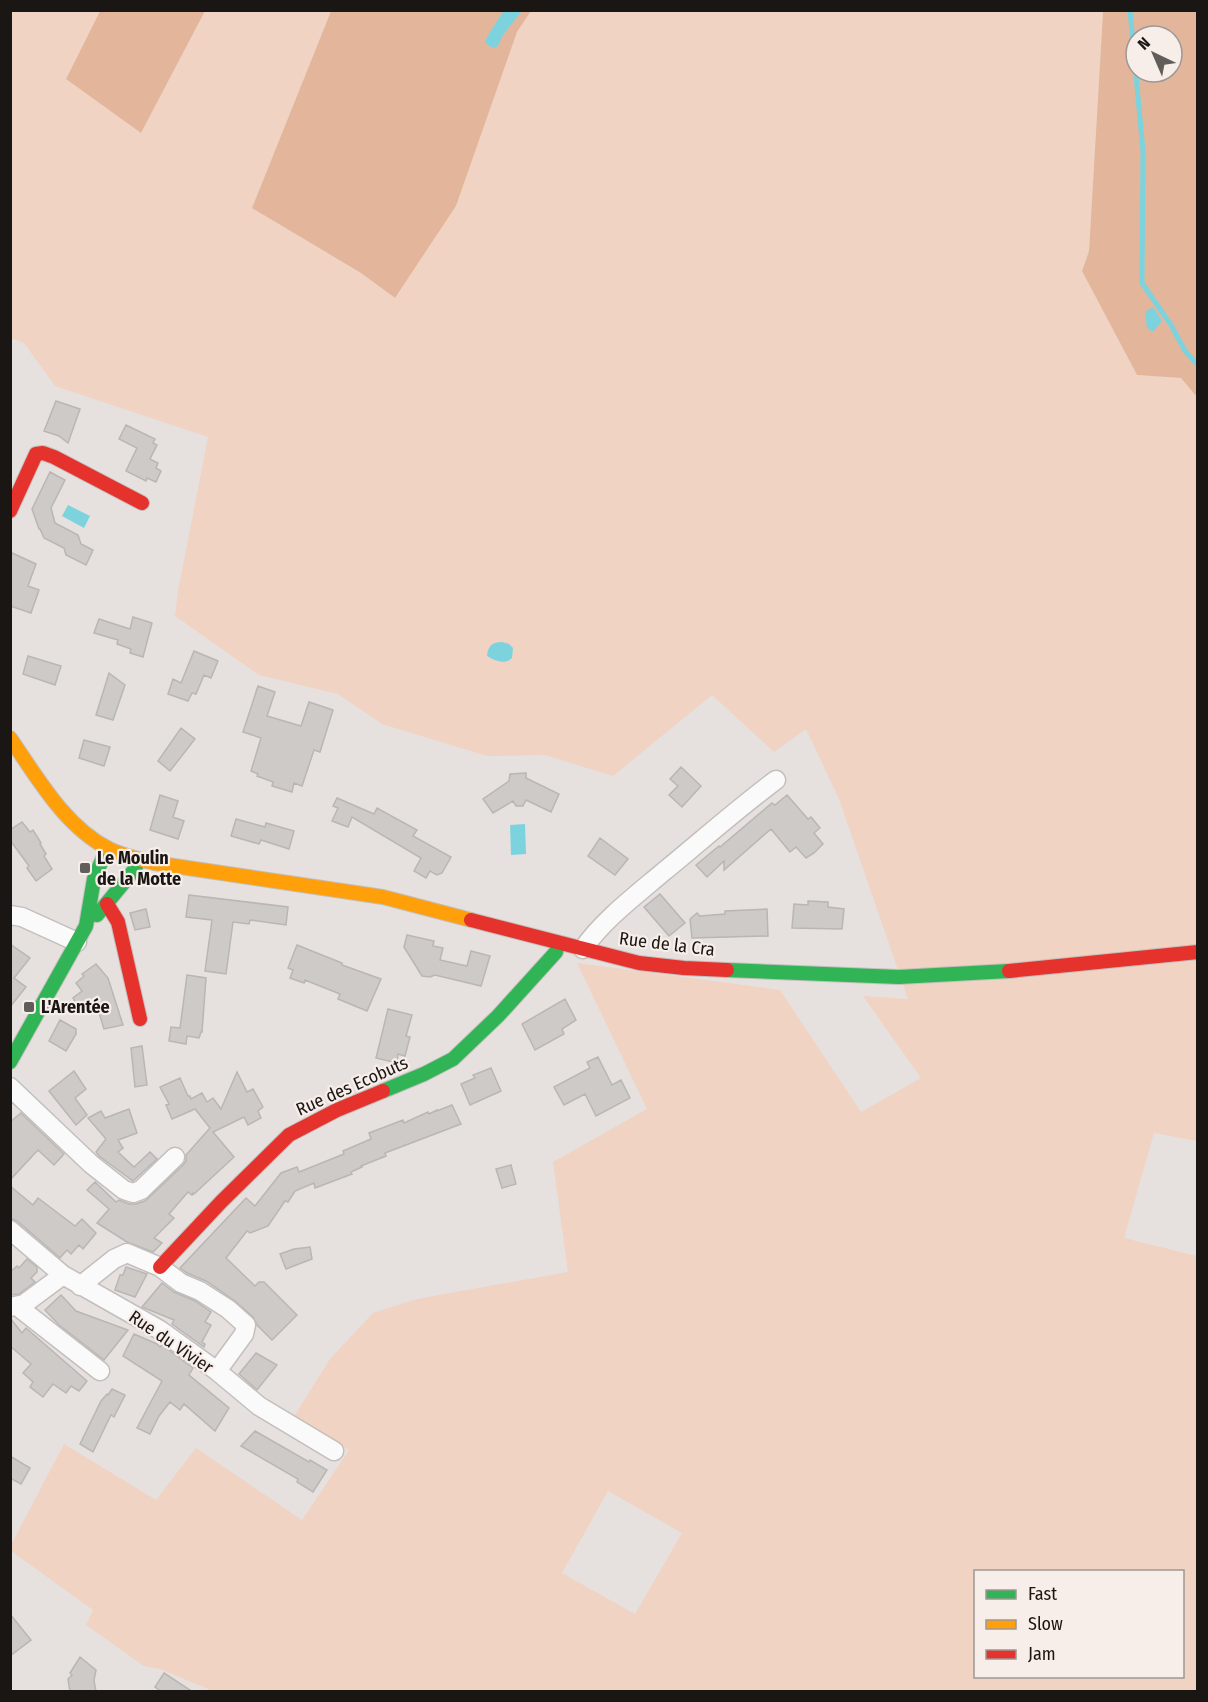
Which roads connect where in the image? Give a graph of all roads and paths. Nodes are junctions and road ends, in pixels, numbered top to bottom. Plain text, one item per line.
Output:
1 (142, 503) dead end
2 (10, 511) edge
3 (10, 738) edge
4 (776, 780) dead end
5 (107, 848) junction
6 (138, 860) junction
7 (107, 904) junction
8 (10, 915) edge
9 (86, 926) junction
10 (77, 942) junction
11 (558, 943) junction
12 (583, 949) junction
13 (1197, 952) edge
14 (140, 1019) dead end
15 (10, 1062) edge
16 (10, 1087) edge
17 (175, 1157) dead end
18 (10, 1230) edge
19 (160, 1267) junction
20 (63, 1275) junction
21 (80, 1286) junction
22 (14, 1307) edge
23 (100, 1371) dead end
24 (217, 1371) junction
25 (334, 1451) dead end

1 - 2 street
3 - 5 street, Rue de la Cra
4 - 12 street
5 - 6 street, Rue de la Cra
5 - 9 street
6 - 7 street
6 - 11 street, Rue de la Cra
7 - 9 street
7 - 14 street
8 - 10 street
9 - 10 street
10 - 15 street
11 - 12 street, Rue de la Cra
11 - 19 street, Rue des Ecobuts
12 - 13 street, Rue de la Cra
16 - 17 street
18 - 20 street, Rue du Vivier
19 - 21 street
19 - 24 street
20 - 21 street, Rue du Vivier
20 - 22 street
21 - 24 street, Rue du Vivier
22 - 23 street
24 - 25 street, Rue du Vivier

